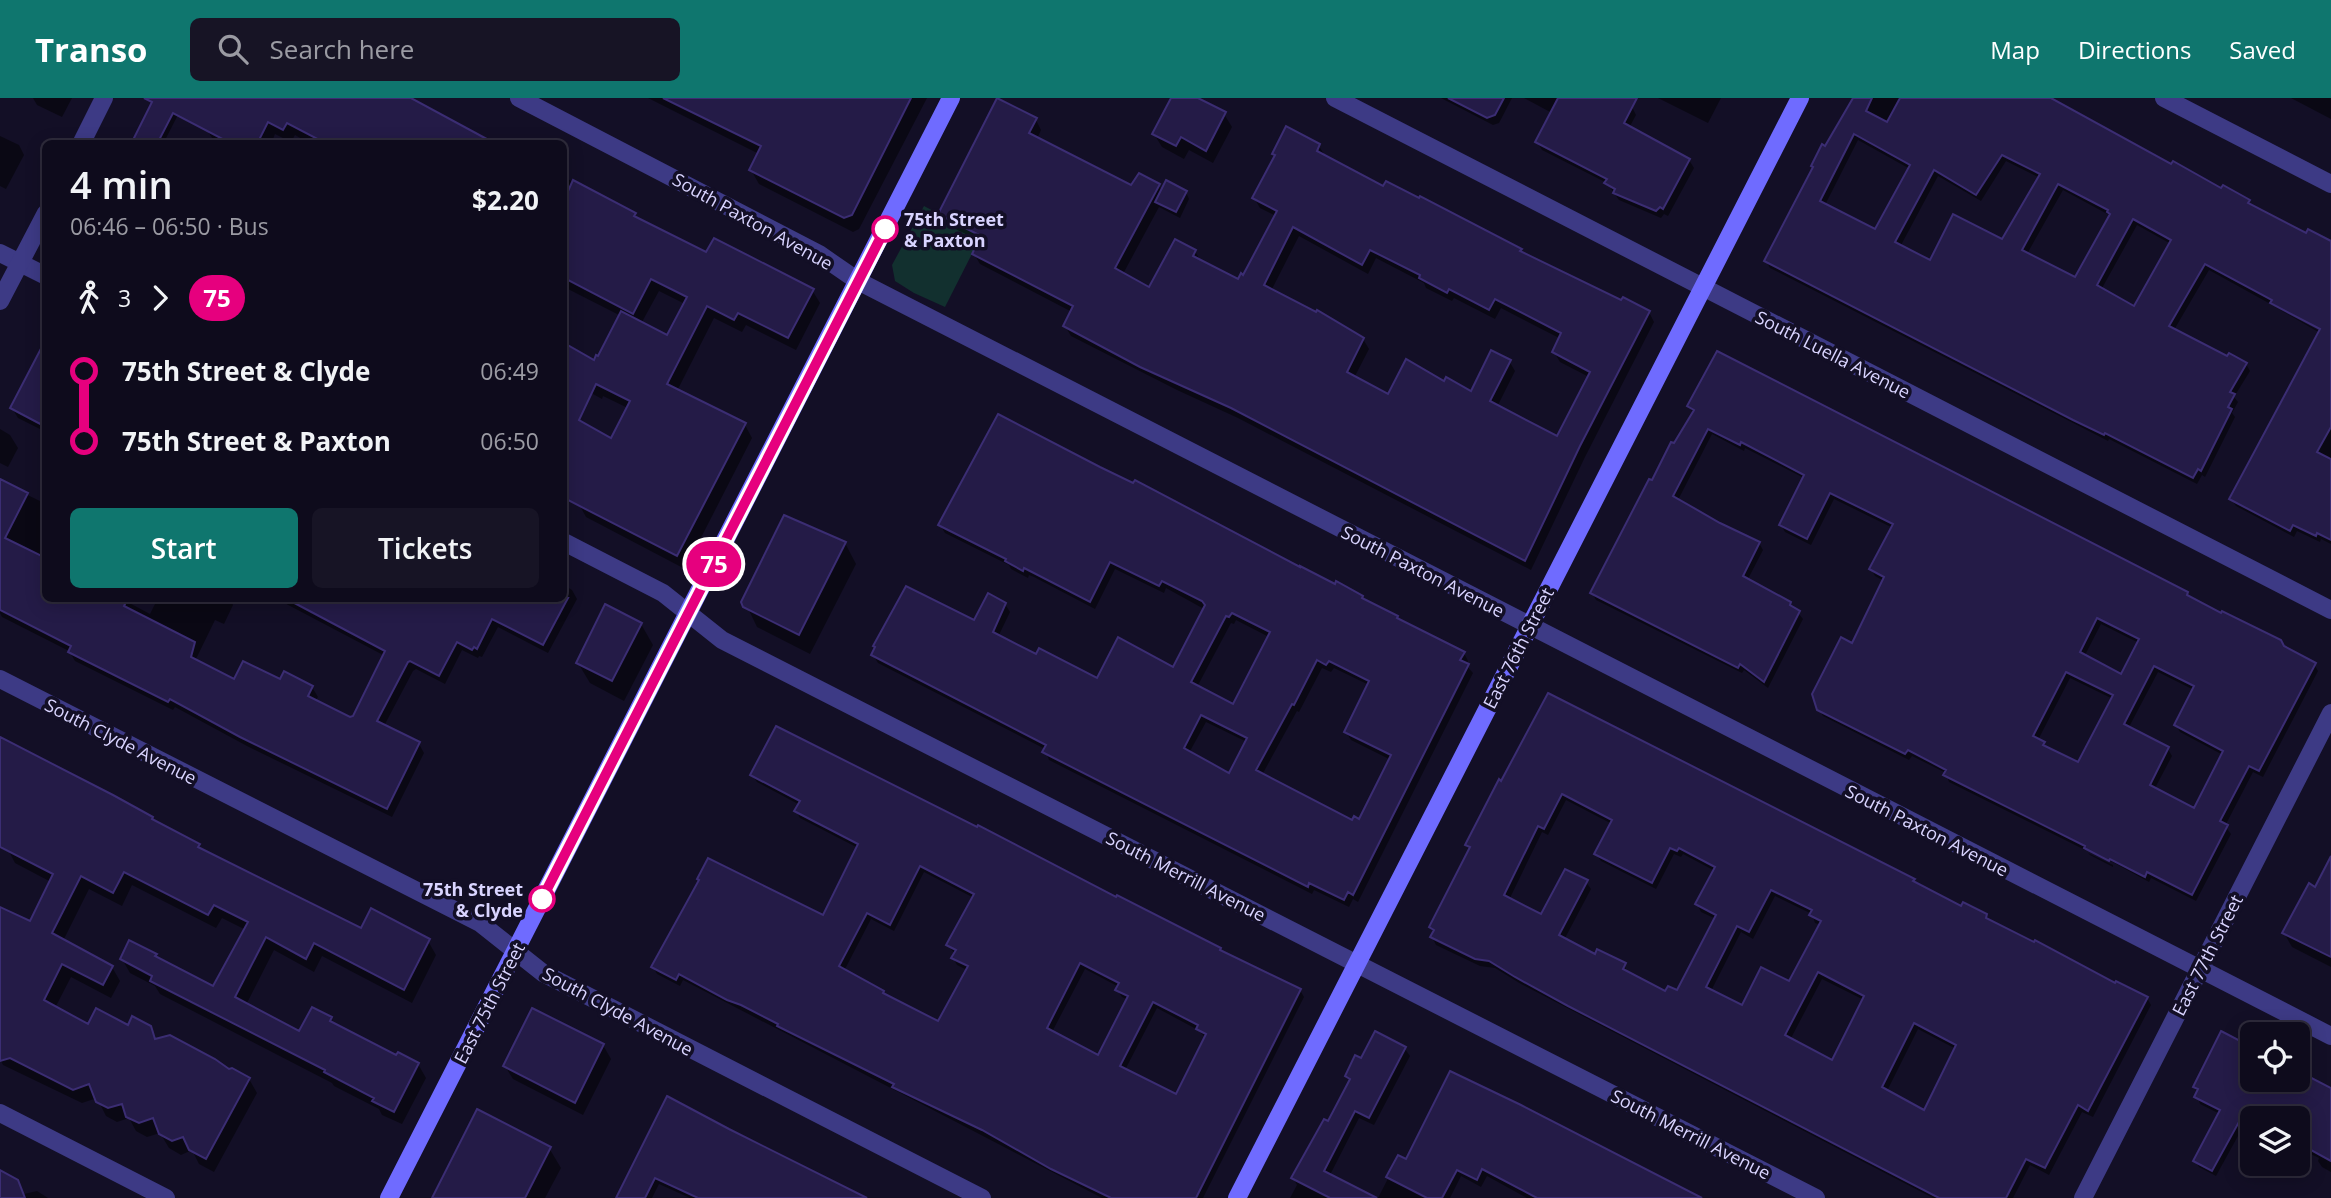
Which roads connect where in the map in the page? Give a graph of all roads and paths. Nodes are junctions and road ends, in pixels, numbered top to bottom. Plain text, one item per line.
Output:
1 (104, 98) edge
2 (519, 98) edge
3 (951, 98) edge
4 (1335, 98) edge
5 (1800, 98) edge
6 (2164, 98) edge
7 (83, 140) edge
8 (2331, 184) edge
9 (42, 221) edge
10 (0, 253) edge
11 (20, 263) junction
12 (42, 274) edge
13 (858, 281) junction
14 (1703, 287) junction
15 (0, 301) edge
16 (567, 544) edge
17 (2331, 610) edge
18 (688, 613) junction
19 (1530, 626) junction
20 (0, 679) edge
21 (2331, 713) edge
22 (515, 951) junction
23 (1357, 964) junction
24 (2200, 970) junction
25 (2331, 1037) edge
26 (0, 1113) edge
27 (166, 1198) edge
28 (390, 1198) edge
29 (982, 1198) edge
30 (1237, 1198) edge
31 (1816, 1198) edge
32 (2083, 1198) edge

1 - 7 street
2 - 13 street, South Paxton Avenue
3 - 13 street, East 75th Street
4 - 14 street, South Luella Avenue
5 - 14 street, East 76th Street
6 - 8 street
9 - 11 street
10 - 11 street
11 - 12 street
11 - 15 street
13 - 18 street, East 75th Street
13 - 19 street, South Paxton Avenue
14 - 17 street, South Luella Avenue
14 - 19 street, East 76th Street
16 - 18 street, South Merrill Avenue
18 - 22 street, East 75th Street
18 - 23 street, South Merrill Avenue
19 - 23 street, East 76th Street
19 - 24 street, South Paxton Avenue
20 - 22 street, South Clyde Avenue
21 - 24 street, East 77th Street
22 - 28 street, East 75th Street
22 - 29 street, South Clyde Avenue
23 - 30 street, East 76th Street
23 - 31 street, South Merrill Avenue
24 - 25 street, South Paxton Avenue
24 - 32 street, East 77th Street
26 - 27 street

